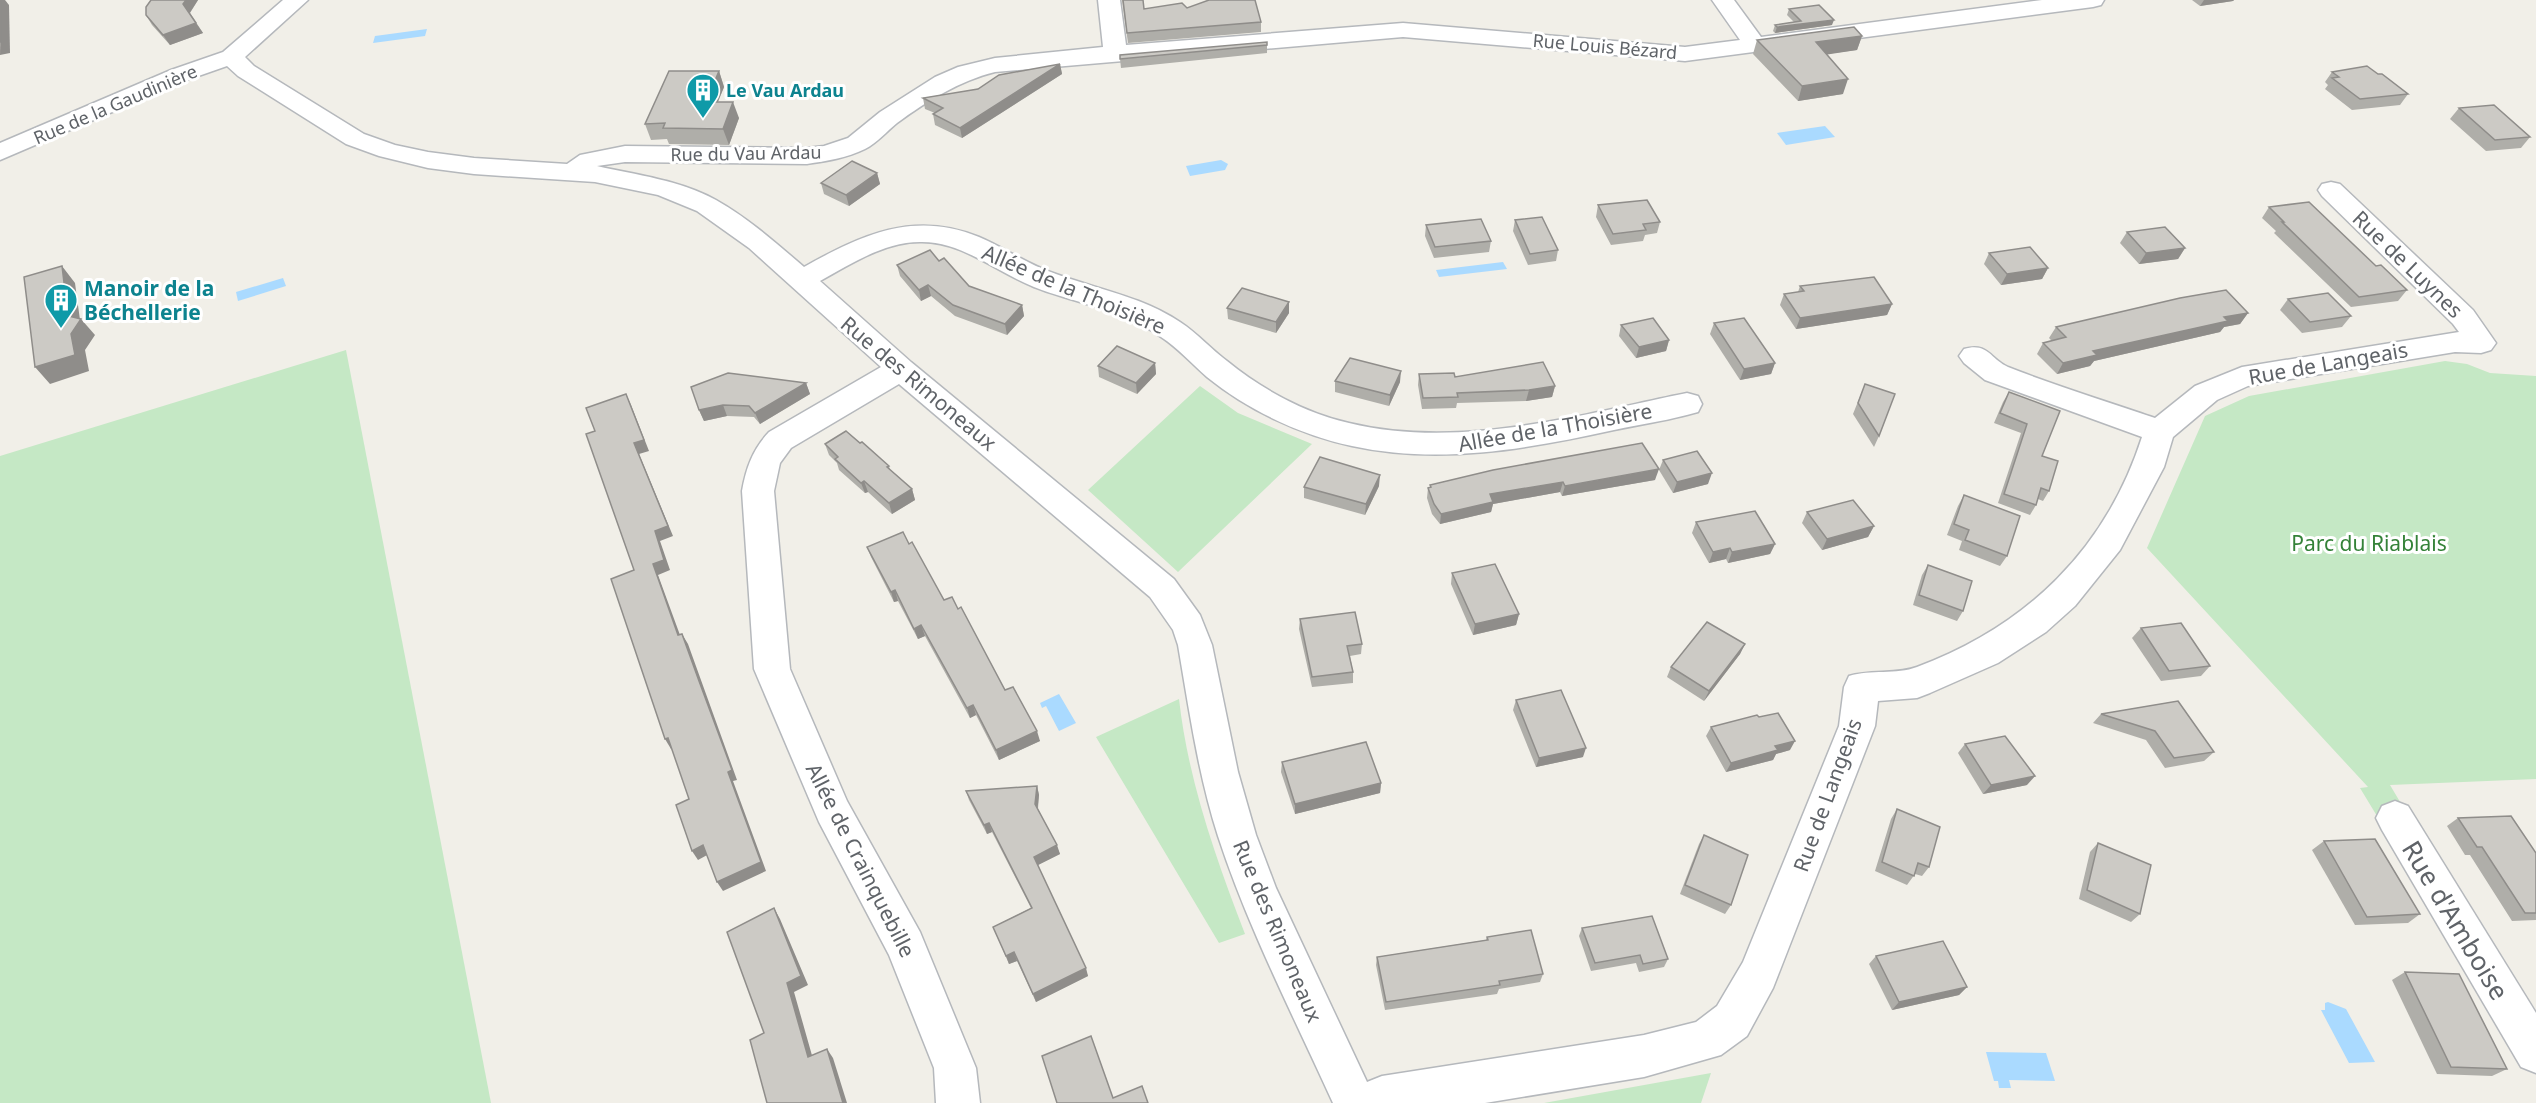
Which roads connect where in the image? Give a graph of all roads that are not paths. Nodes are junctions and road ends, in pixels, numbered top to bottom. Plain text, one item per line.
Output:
1 (297, 0) edge
2 (1109, 0) edge
3 (1723, 0) edge
4 (2093, 0) edge
5 (1756, 46) junction
6 (1115, 53) junction
7 (231, 57) junction
8 (0, 152) edge
9 (572, 171) junction
10 (2331, 190) dead end
11 (801, 281) junction
12 (2481, 342) joint
13 (1974, 357) dead end
14 (901, 369) junction
15 (1687, 404) dead end
16 (2159, 431) junction
17 (2395, 819) dead end
18 (2536, 1052) edge
19 (958, 1103) edge
20 (1355, 1103) edge
21 (1368, 1103) edge

1 - 7 street
2 - 6 street
3 - 5 street
4 - 5 street, Rue Louis Bézard
5 - 6 street, Rue Louis Bézard
6 - 9 street, Rue du Vau Ardau
7 - 8 street, Rue de la Gaudinière
7 - 9 street, Rue des Rimoneaux
9 - 11 street, Rue des Rimoneaux
10 - 12 street, Rue de Luynes
11 - 14 street, Rue des Rimoneaux
11 - 15 street, Allée de la Thoisière
12 - 16 street, Rue de Langeais
13 - 16 street
14 - 19 street, Allée de Crainquebille
14 - 20 street, Rue des Rimoneaux
16 - 21 street, Rue de Langeais
17 - 18 street, Rue d'Amboise

